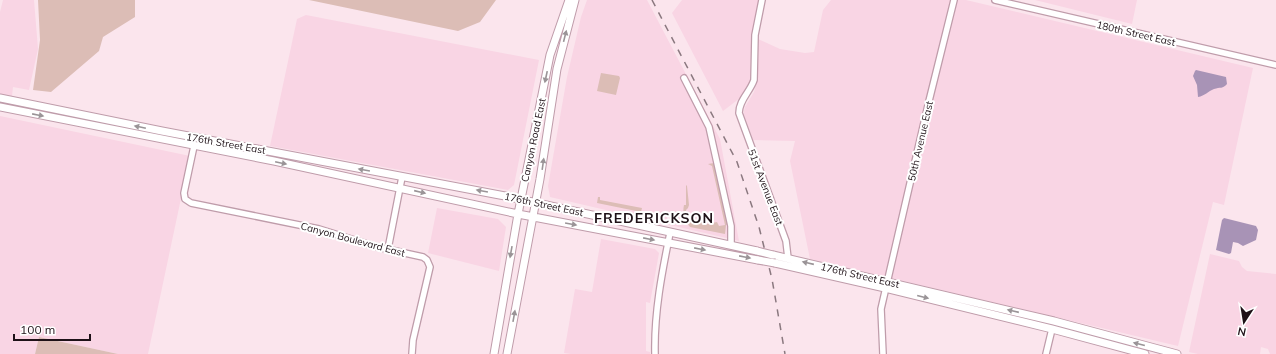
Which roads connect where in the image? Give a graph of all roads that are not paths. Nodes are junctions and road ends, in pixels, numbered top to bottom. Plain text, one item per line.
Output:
1 (570, 0) edge
2 (575, 0) edge
3 (762, 0) edge
4 (954, 0) edge
5 (995, 0) edge
6 (1276, 65) edge
7 (684, 78) dead end
8 (0, 98) edge
9 (0, 101) edge
10 (14, 101) junction
11 (0, 108) edge
12 (201, 139) junction
13 (160, 140) junction
14 (194, 146) junction
15 (402, 177) junction
16 (400, 188) junction
17 (521, 199) junction
18 (535, 202) junction
19 (518, 214) junction
20 (532, 217) junction
21 (670, 233) junction
22 (668, 243) junction
23 (731, 246) junction
24 (388, 249) junction
25 (788, 258) junction
26 (886, 285) junction
27 (1052, 329) junction
28 (1062, 332) junction
29 (1119, 339) junction
30 (412, 354) edge
31 (494, 354) edge
32 (507, 354) edge
33 (654, 354) edge
34 (883, 354) edge
35 (1046, 354) edge
36 (1145, 354) edge
37 (1177, 354) edge

1 -> 17 main road, Canyon Road East
18 -> 2 main road, Canyon Road East
3 - 25 street, 51st Avenue East
4 - 26 street, 50th Avenue East
5 - 6 street, 180th Street East
7 - 23 street
8 - 10 main road, 176th Street East
9 - 10 main road
12 -> 10 main road, 176th Street East
11 -> 13 main road, 176th Street East
12 - 13 main road
15 -> 12 main road, 176th Street East
13 - 14 main road, 176th Street East
14 -> 16 main road, 176th Street East
14 - 24 street, Canyon Boulevard East
15 - 16 street
17 -> 15 main road, 176th Street East
16 -> 19 main road, 176th Street East
16 - 24 street
17 - 18 main road, 176th Street East
17 - 19 main road, Canyon Road East
18 - 20 main road, Canyon Road East
18 - 21 main road, 176th Street East
19 - 20 main road, 176th Street East
19 -> 31 main road, Canyon Road East
20 -> 22 main road, 176th Street East
32 -> 20 main road, Canyon Road East
21 - 22 street
21 - 23 main road, 176th Street East
22 -> 26 main road, 176th Street East, bridge
22 - 33 street
23 - 25 main road, 176th Street East, bridge
24 - 30 street, Canyon Boulevard East
26 -> 25 main road, 176th Street East
26 -> 27 main road, 176th Street East
29 -> 26 main road, 176th Street East
26 - 34 street, 50th Avenue East
27 - 28 main road, 176th Street East
27 - 35 street
28 - 29 main road
28 - 36 main road, 176th Street East
37 -> 29 main road, 176th Street East

